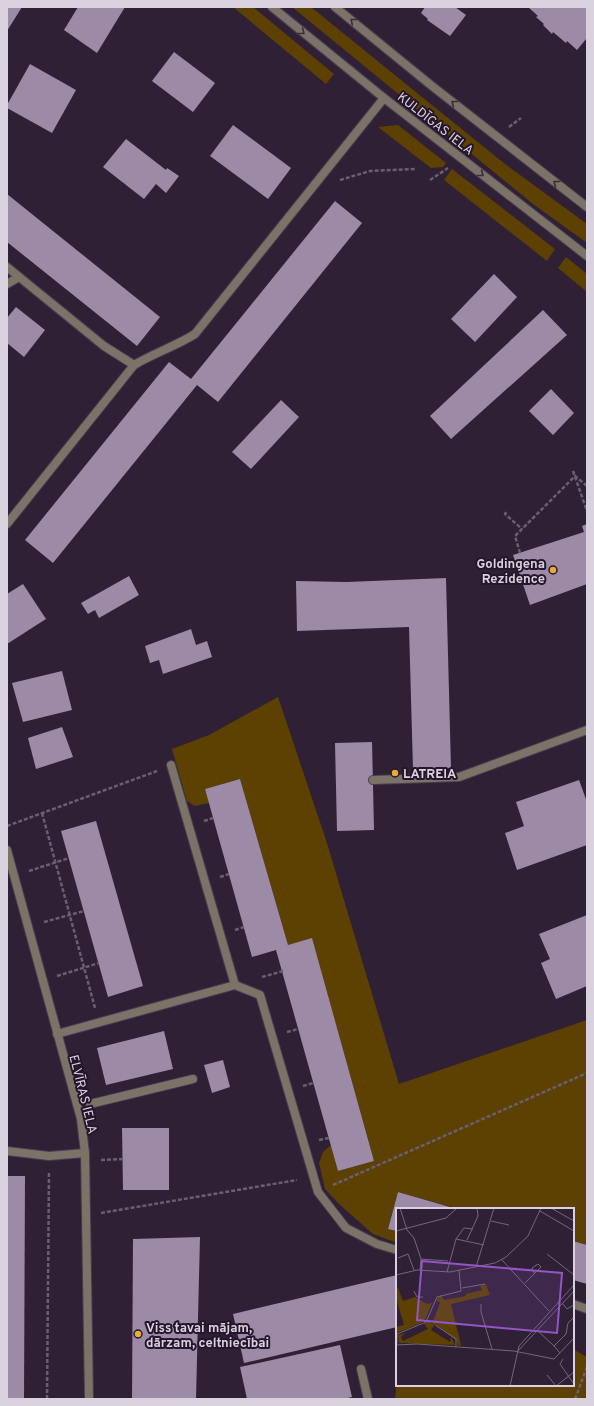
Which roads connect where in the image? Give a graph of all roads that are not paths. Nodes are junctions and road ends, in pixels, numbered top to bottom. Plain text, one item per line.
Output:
1 (272, 7) edge
2 (335, 7) edge
3 (384, 98) junction
4 (587, 206) edge
5 (587, 256) edge
6 (7, 267) edge
7 (19, 277) junction
8 (7, 284) edge
9 (134, 365) junction
10 (7, 524) edge
11 (587, 730) edge
12 (171, 765) road end
13 (373, 780) dead end
14 (7, 850) edge
15 (9, 864) edge
16 (235, 985) junction
17 (57, 1034) junction
18 (193, 1079) dead end
19 (90, 1104) dead end
20 (7, 1150) edge
21 (85, 1153) junction
22 (396, 1250) edge
23 (574, 1304) edge
24 (587, 1309) edge
25 (361, 1369) dead end
26 (89, 1399) edge
27 (368, 1399) edge

1 -> 3 street, KULDĪGAS IELA
4 -> 2 street, KULDĪGAS IELA
3 -> 5 street, KULDĪGAS IELA
3 - 9 street
6 - 7 street
7 - 8 street
7 - 9 street
9 - 10 street
11 - 13 street
12 - 16 street
14 - 15 street, ELVĪRAS IELA
15 - 17 street, ELVĪRAS IELA
16 - 17 street
16 - 22 street
17 - 21 street, ELVĪRAS IELA
18 - 19 street
20 - 21 street
21 - 26 street, ELVĪRAS IELA
23 - 24 street
25 - 27 street

